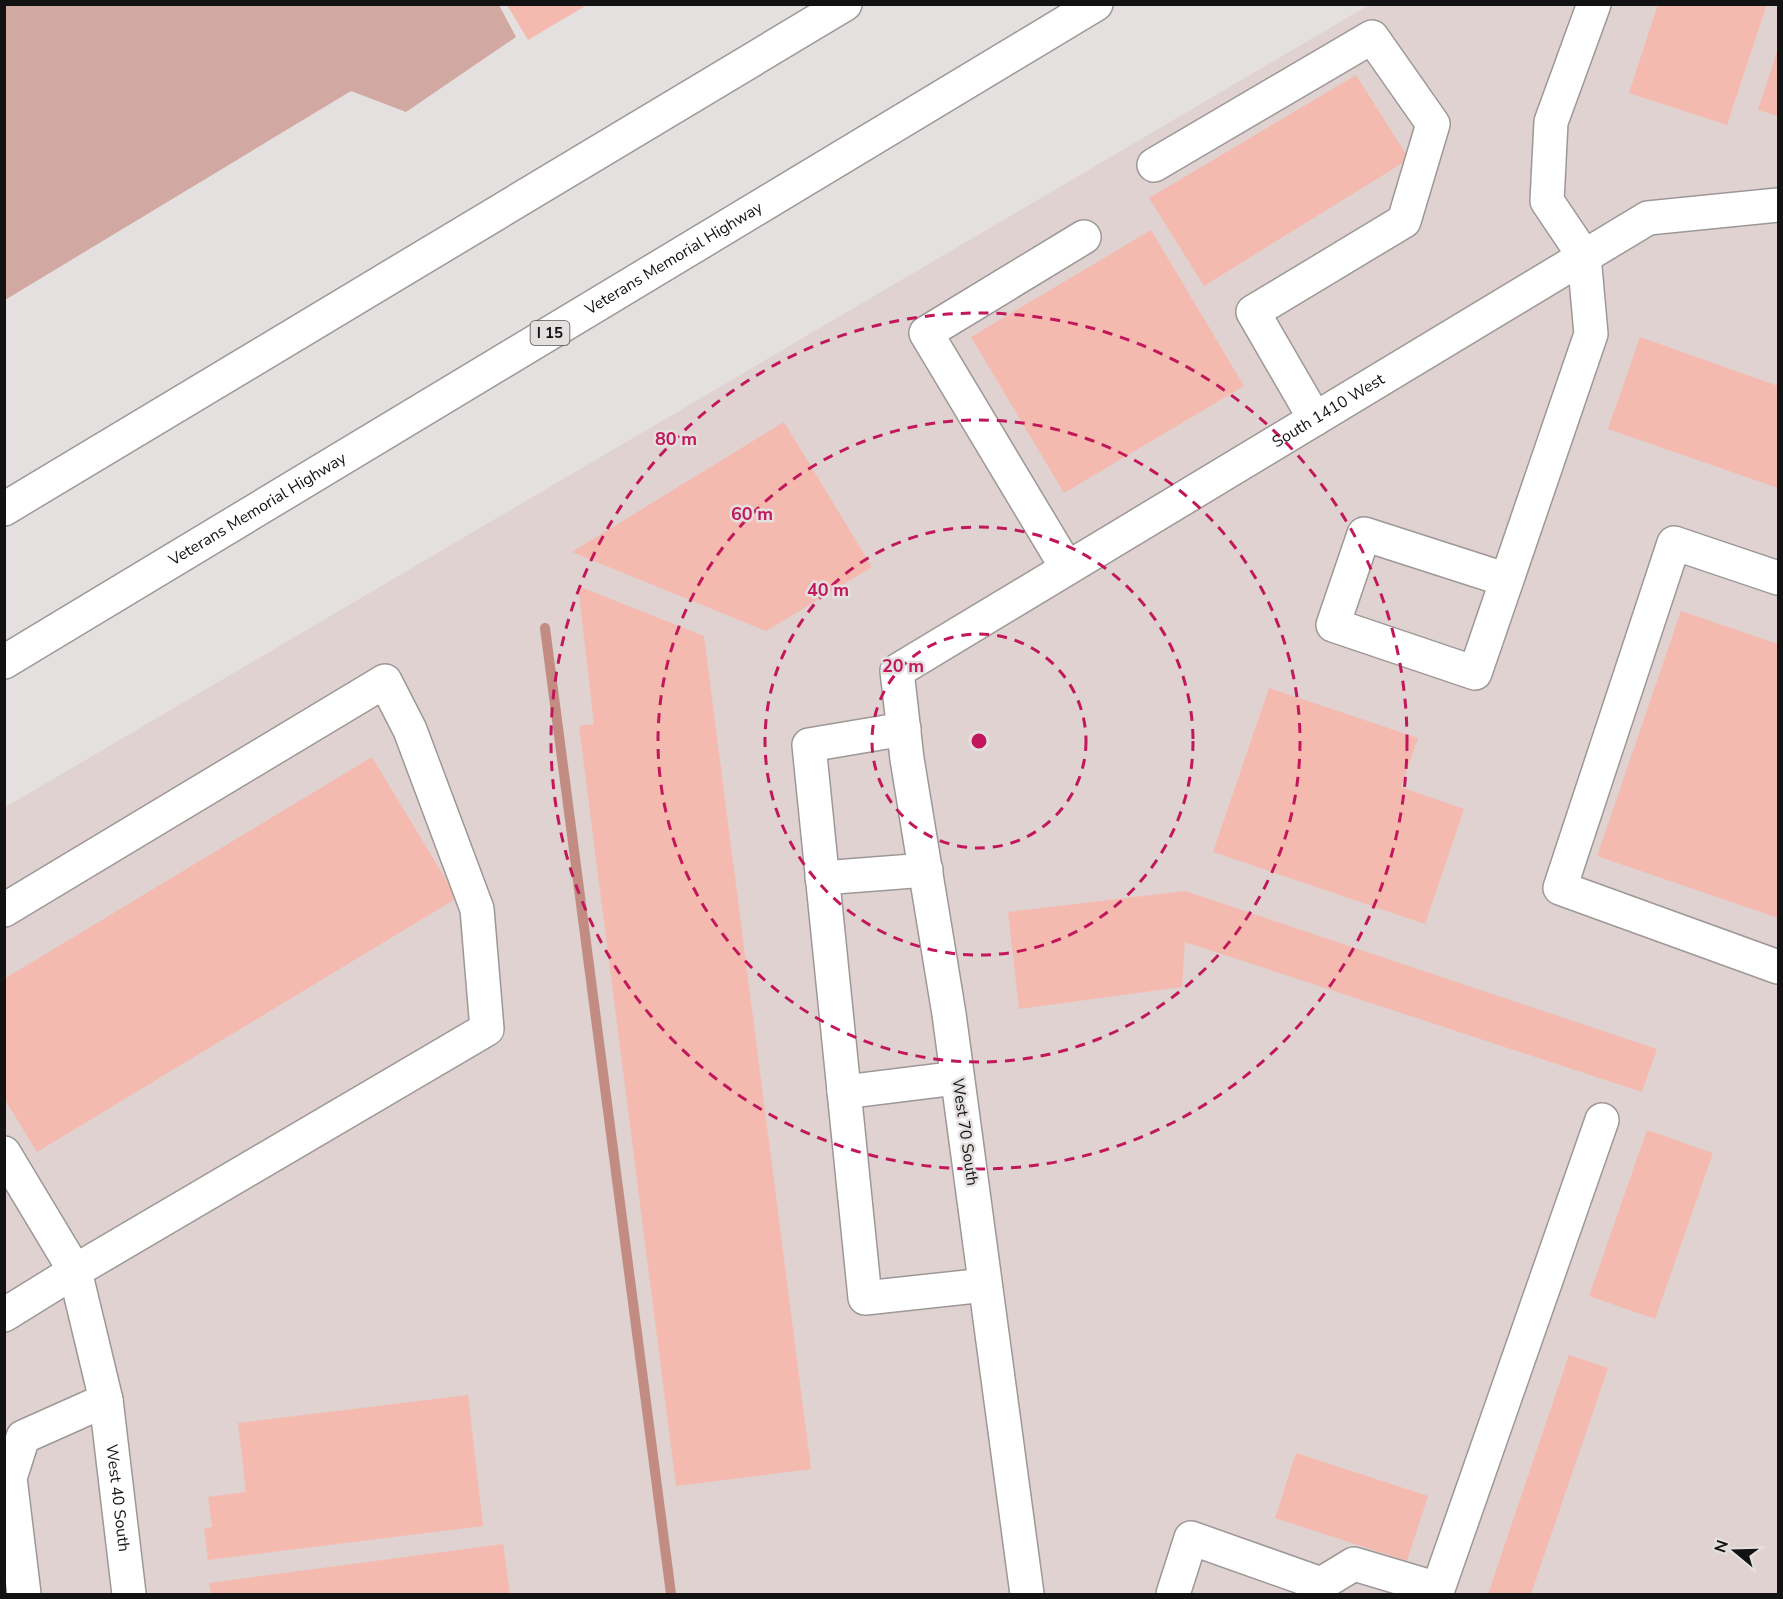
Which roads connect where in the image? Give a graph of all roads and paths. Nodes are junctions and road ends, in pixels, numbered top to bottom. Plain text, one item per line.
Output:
1 (845, 4) edge
2 (1096, 4) edge
3 (1594, 4) edge
4 (1154, 165) dead end
5 (1778, 205) edge
6 (1084, 237) dead end
7 (1584, 256) junction
8 (1315, 418) junction
9 (4, 509) edge
10 (1067, 568) junction
11 (1779, 578) edge
12 (1507, 580) junction
13 (4, 662) edge
14 (897, 671) joint
15 (904, 729) junction
16 (926, 870) junction
17 (822, 878) junction
18 (4, 910) edge
19 (1779, 967) edge
20 (957, 1078) junction
21 (844, 1092) junction
22 (1602, 1120) dead end
23 (4, 1153) edge
24 (75, 1270) junction
25 (985, 1286) junction
26 (4, 1315) edge
27 (105, 1400) junction
28 (24, 1594) edge
29 (129, 1594) edge
30 (1027, 1594) edge
31 (1173, 1594) edge

1 - 9 main road
2 - 13 main road, Veterans Memorial Highway / I 15
3 - 7 main road
4 - 8 main road
5 - 7 main road, South 1410 West
6 - 10 main road
7 - 8 main road, South 1410 West
7 - 12 main road
8 - 10 main road, South 1410 West
10 - 14 main road, South 1410 West
11 - 19 main road
12 - 12 main road
14 - 15 main road, West 70 South
15 - 16 main road, West 70 South
15 - 17 main road
16 - 17 main road
16 - 20 main road, West 70 South
17 - 21 main road
18 - 24 main road
20 - 21 main road
20 - 25 main road, West 70 South
21 - 25 main road
22 - 31 main road
23 - 24 main road, West 40 South
24 - 26 main road
24 - 27 main road, West 40 South
25 - 30 main road, West 70 South
27 - 28 main road
27 - 29 main road, West 40 South

